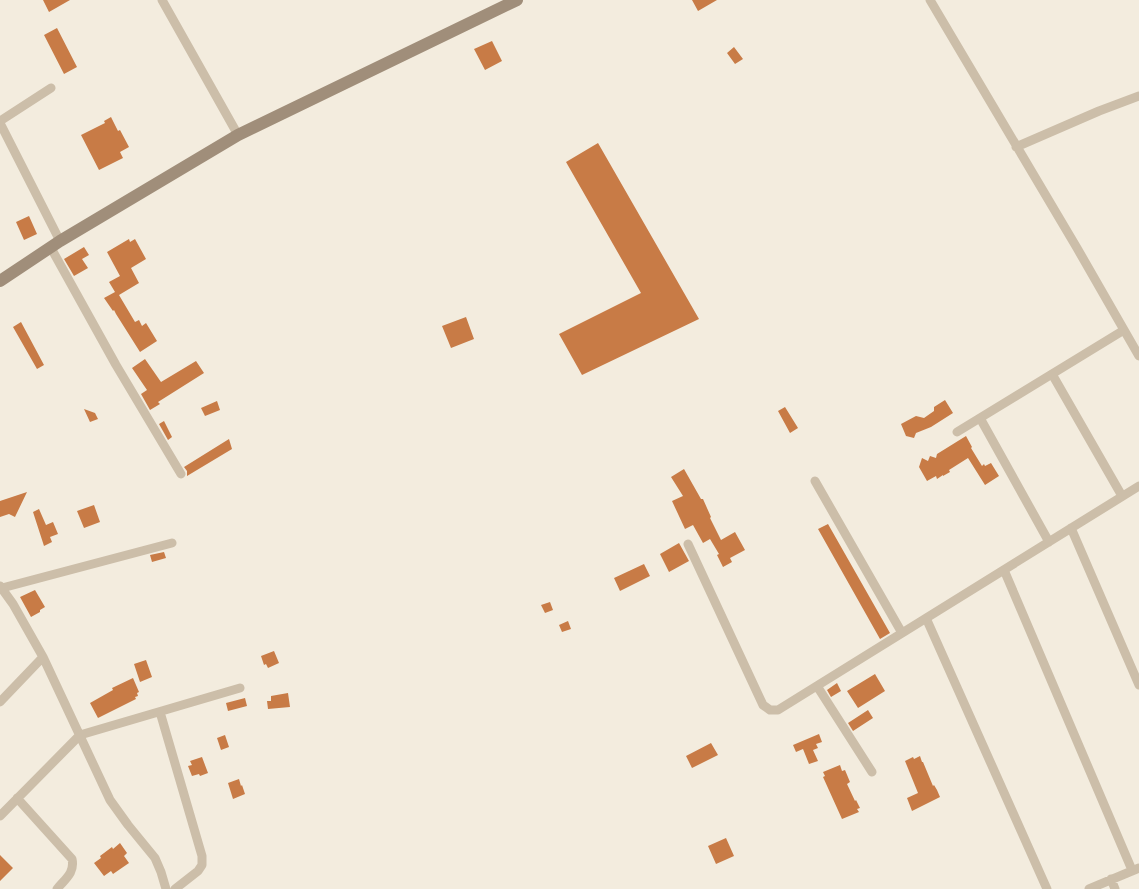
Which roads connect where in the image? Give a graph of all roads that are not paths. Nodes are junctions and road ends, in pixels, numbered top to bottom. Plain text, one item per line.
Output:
1 (162, 0) edge
2 (517, 0) edge
3 (930, 0) edge
4 (51, 88) dead end
5 (1139, 96) edge
6 (0, 122) edge
7 (238, 135) junction
8 (1016, 147) junction
9 (55, 244) junction
10 (0, 281) edge
11 (1124, 330) junction
12 (1139, 356) edge
13 (1052, 374) junction
14 (980, 418) junction
15 (957, 432) dead end
16 (181, 474) dead end
17 (815, 481) dead end
18 (1138, 489) edge
19 (1122, 496) junction
20 (1071, 528) junction
21 (1049, 542) junction
22 (172, 543) dead end
23 (688, 544) dead end
24 (1004, 570) junction
25 (1, 587) edge
26 (926, 618) junction
27 (902, 632) junction
28 (43, 657) junction
29 (1139, 685) edge
30 (817, 686) junction
31 (240, 688) dead end
32 (0, 702) edge
33 (160, 712) junction
34 (80, 735) junction
35 (872, 772) dead end
36 (17, 798) junction
37 (0, 816) edge
38 (1136, 869) edge
39 (1111, 880) junction
40 (57, 889) edge
41 (166, 889) edge
42 (175, 889) edge
43 (1047, 889) edge
44 (1089, 889) edge
45 (1115, 889) edge

1 - 7 street
2 - 7 main road
3 - 8 street
4 - 6 street
5 - 8 street
6 - 9 street
7 - 9 main road
8 - 11 street
9 - 10 main road
9 - 16 street
11 - 12 street
11 - 13 street
13 - 14 street
13 - 19 street
14 - 15 street
14 - 21 street
17 - 27 street
18 - 19 street
19 - 20 street
20 - 21 street
20 - 29 street
21 - 24 street
22 - 25 street
23 - 30 street
24 - 26 street
24 - 38 street
25 - 28 street
26 - 27 street
26 - 43 street
27 - 30 street
28 - 32 street
28 - 34 street
30 - 35 street
31 - 33 street
33 - 34 street
33 - 42 street
34 - 36 street
34 - 41 street
36 - 37 street
36 - 40 street
38 - 39 street
39 - 44 street
39 - 45 street

